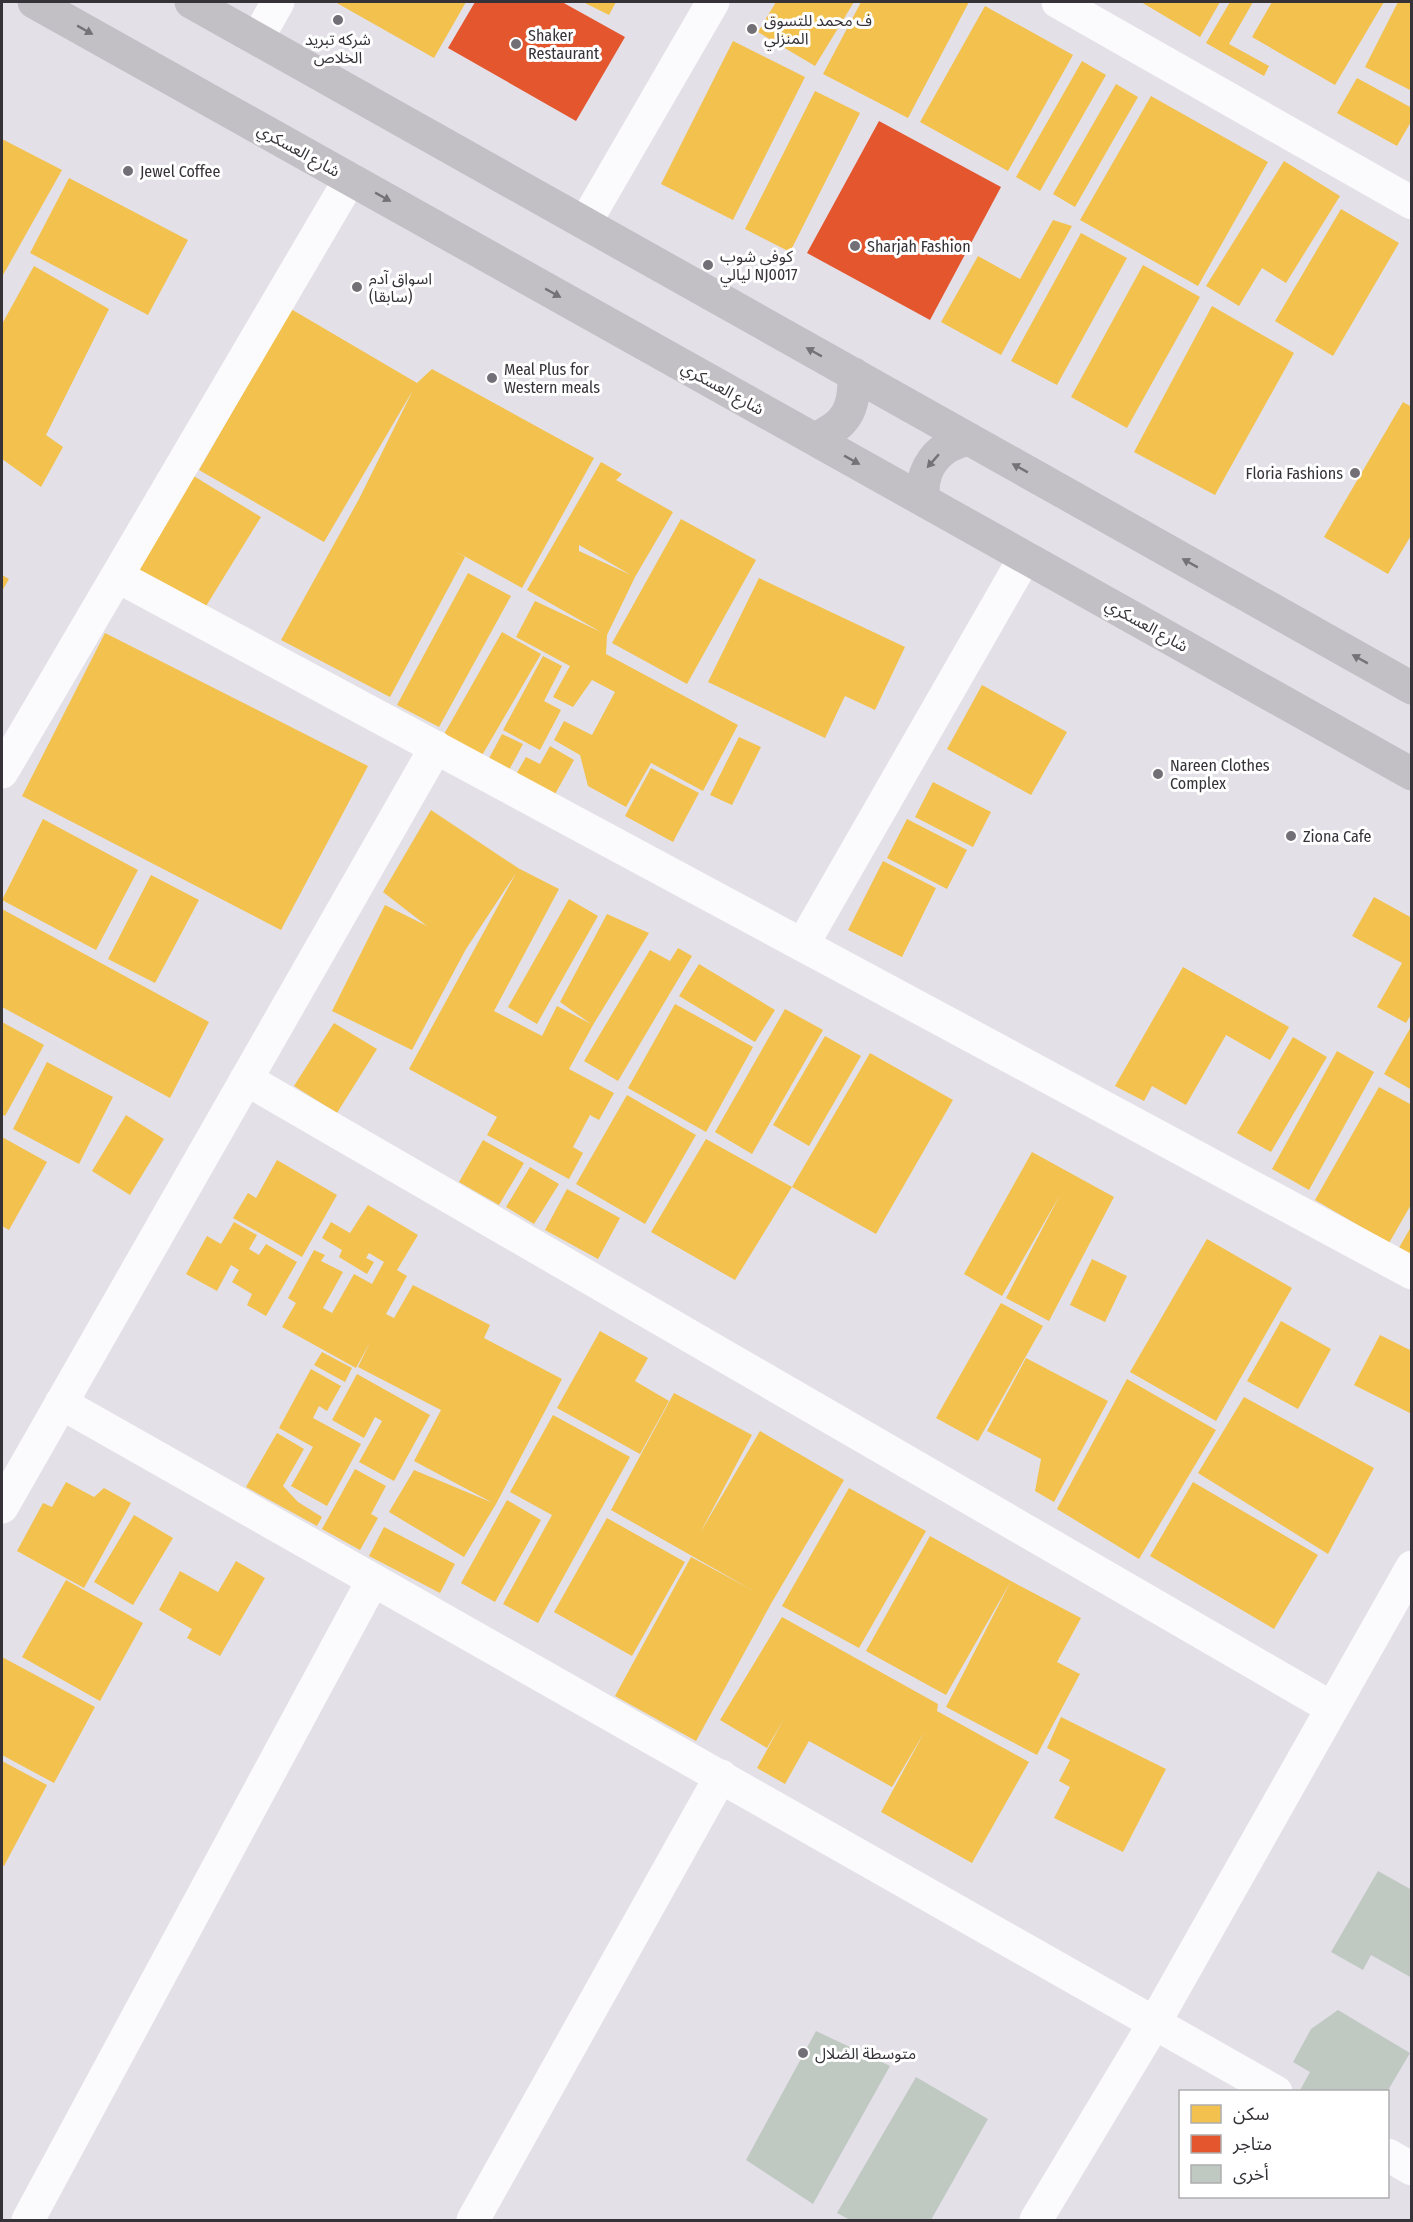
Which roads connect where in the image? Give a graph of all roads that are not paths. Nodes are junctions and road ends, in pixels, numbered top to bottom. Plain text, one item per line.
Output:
1 (34, 2) edge
2 (191, 2) edge
3 (278, 2) edge
4 (713, 2) edge
5 (1058, 2) edge
6 (257, 39) junction
7 (350, 179) junction
8 (1412, 203) edge
9 (585, 223) junction
10 (854, 374) junction
11 (814, 439) junction
12 (969, 439) junction
13 (924, 500) junction
14 (1025, 557) junction
15 (117, 576) junction
16 (1412, 688) edge
17 (436, 747) junction
18 (2, 772) edge
19 (1412, 774) edge
20 (803, 945) junction
21 (246, 1079) junction
22 (1412, 1273) edge
23 (61, 1402) junction
24 (2, 1507) edge
25 (1412, 1568) edge
26 (373, 1580) junction
27 (1332, 1708) junction
28 (721, 1776) junction
29 (1155, 2022) junction
30 (1274, 2090) edge
31 (1389, 2157) edge
32 (1412, 2169) edge
33 (28, 2220) edge
34 (473, 2220) edge
35 (1036, 2220) edge

1 -> 7 main road, شارع العسكري
2 - 6 main road
3 - 6 street
4 - 9 street
5 - 8 street
6 - 9 main road
7 -> 11 main road, شارع العسكري
7 - 15 street
10 -> 9 main road
10 - 11 main road
10 - 12 main road
11 -> 13 main road, شارع العسكري
12 -> 13 main road
16 -> 12 main road
13 - 14 main road, شارع العسكري
14 - 19 main road, شارع العسكري
14 - 20 street
15 - 17 street
15 - 18 street
17 - 20 street
17 - 21 street
20 - 22 street
21 - 23 street
21 - 27 street
23 - 24 street
23 - 26 street
25 - 27 street
26 - 28 street
26 - 33 street
27 - 29 street
28 - 29 street
28 - 34 street
29 - 30 street
29 - 35 street
31 - 32 street

